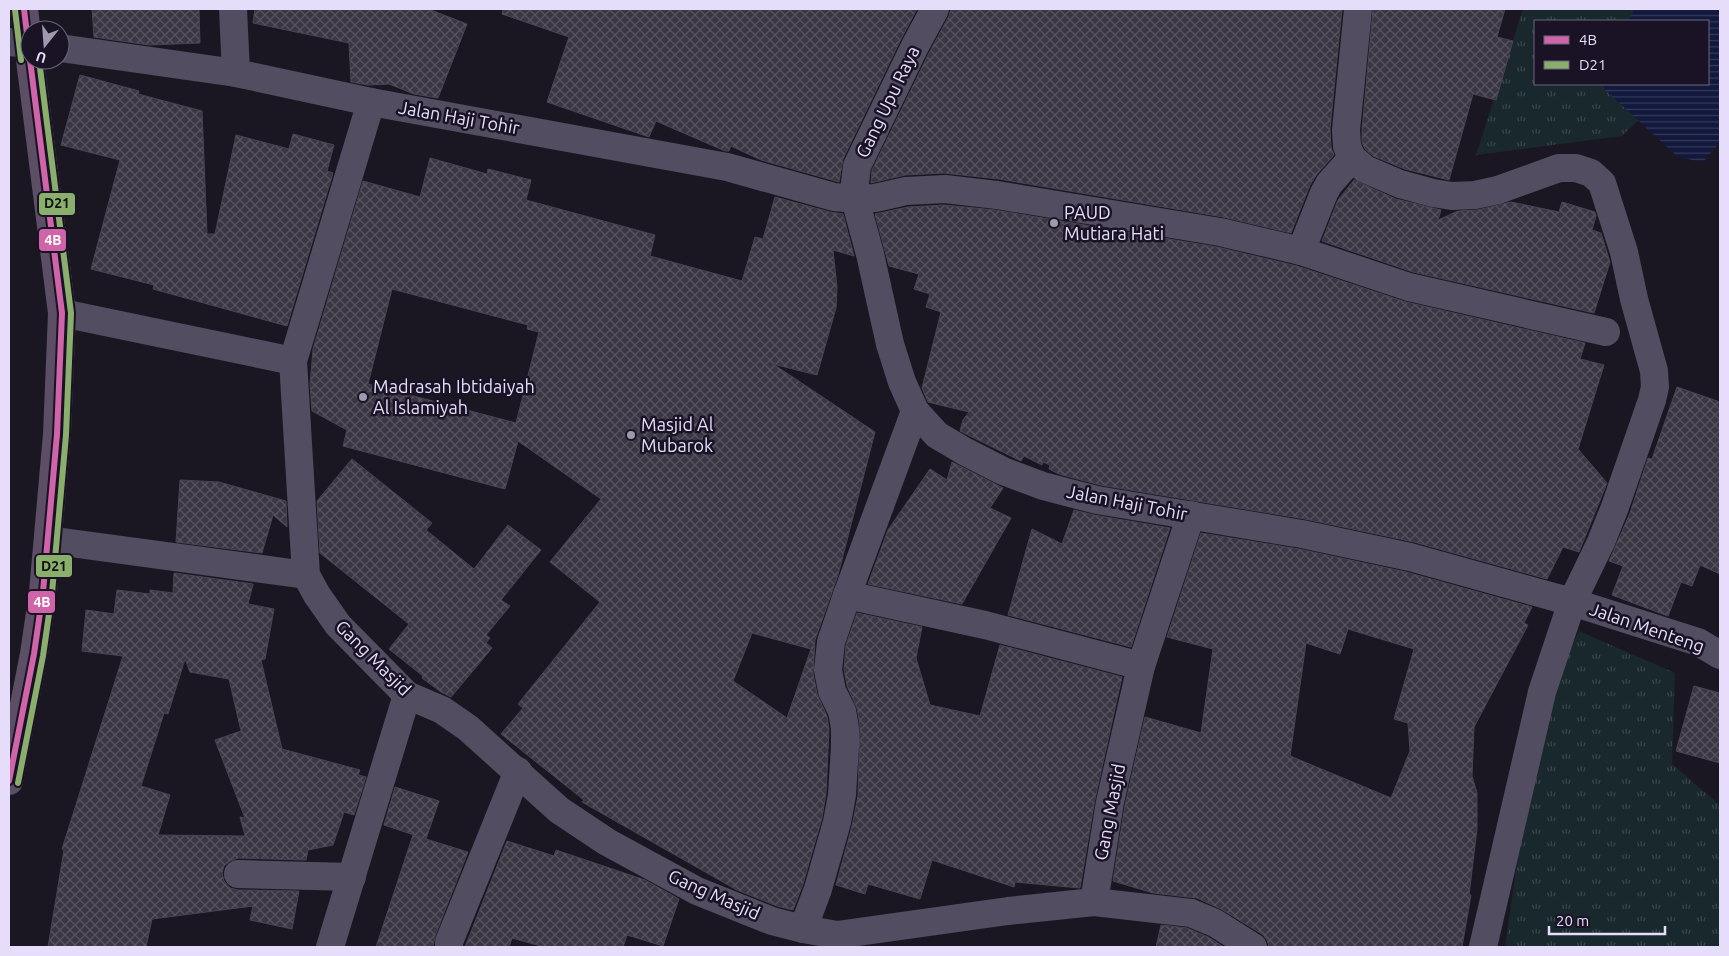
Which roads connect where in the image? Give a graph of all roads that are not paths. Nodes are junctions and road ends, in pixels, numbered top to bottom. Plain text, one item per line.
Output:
1 (234, 9) edge
2 (935, 9) edge
3 (1358, 9) edge
4 (70, 49) edge
5 (28, 70) edge
6 (236, 73) junction
7 (371, 102) junction
8 (1352, 158) junction
9 (855, 199) junction
10 (1301, 251) junction
11 (62, 313) junction
12 (1606, 332) dead end
13 (293, 361) junction
14 (915, 411) junction
15 (1191, 515) junction
16 (48, 540) junction
17 (306, 575) junction
18 (846, 595) junction
19 (1572, 602) junction
20 (1720, 655) edge
21 (1141, 666) junction
22 (407, 695) junction
23 (518, 771) junction
24 (9, 781) edge
25 (238, 874) dead end
26 (352, 877) junction
27 (1094, 902) junction
28 (803, 929) junction
29 (836, 941) edge
30 (330, 947) edge
31 (449, 947) edge
32 (1253, 947) edge
33 (1483, 947) edge

1 - 6 street
2 - 9 street, Gang Upu Raya
3 - 8 street
4 - 6 street, Jalan Haji Tohir
5 - 11 main road
6 - 7 street, Jalan Haji Tohir
7 - 9 street, Jalan Haji Tohir
7 - 13 street
8 - 10 street
8 - 19 street
9 - 10 street, Jalan Haji Tohir
9 - 14 street, Jalan Haji Tohir
10 - 12 street, Jalan Haji Tohir
11 - 13 street
11 - 16 main road
13 - 17 street
14 - 15 street, Jalan Haji Tohir
14 - 18 street
15 - 19 street, Jalan Haji Tohir
15 - 21 street, Gang Masjid
16 - 17 street
16 - 24 main road
17 - 22 street, Gang Masjid
18 - 21 street
18 - 28 street
19 - 20 street, Jalan Menteng
19 - 33 street
21 - 27 street, Gang Masjid
22 - 23 street, Gang Masjid
22 - 26 street
23 - 28 street, Gang Masjid
23 - 31 street
25 - 26 street
26 - 30 street
27 - 29 street, Gang Masjid
27 - 32 street
28 - 29 street, Gang Masjid

